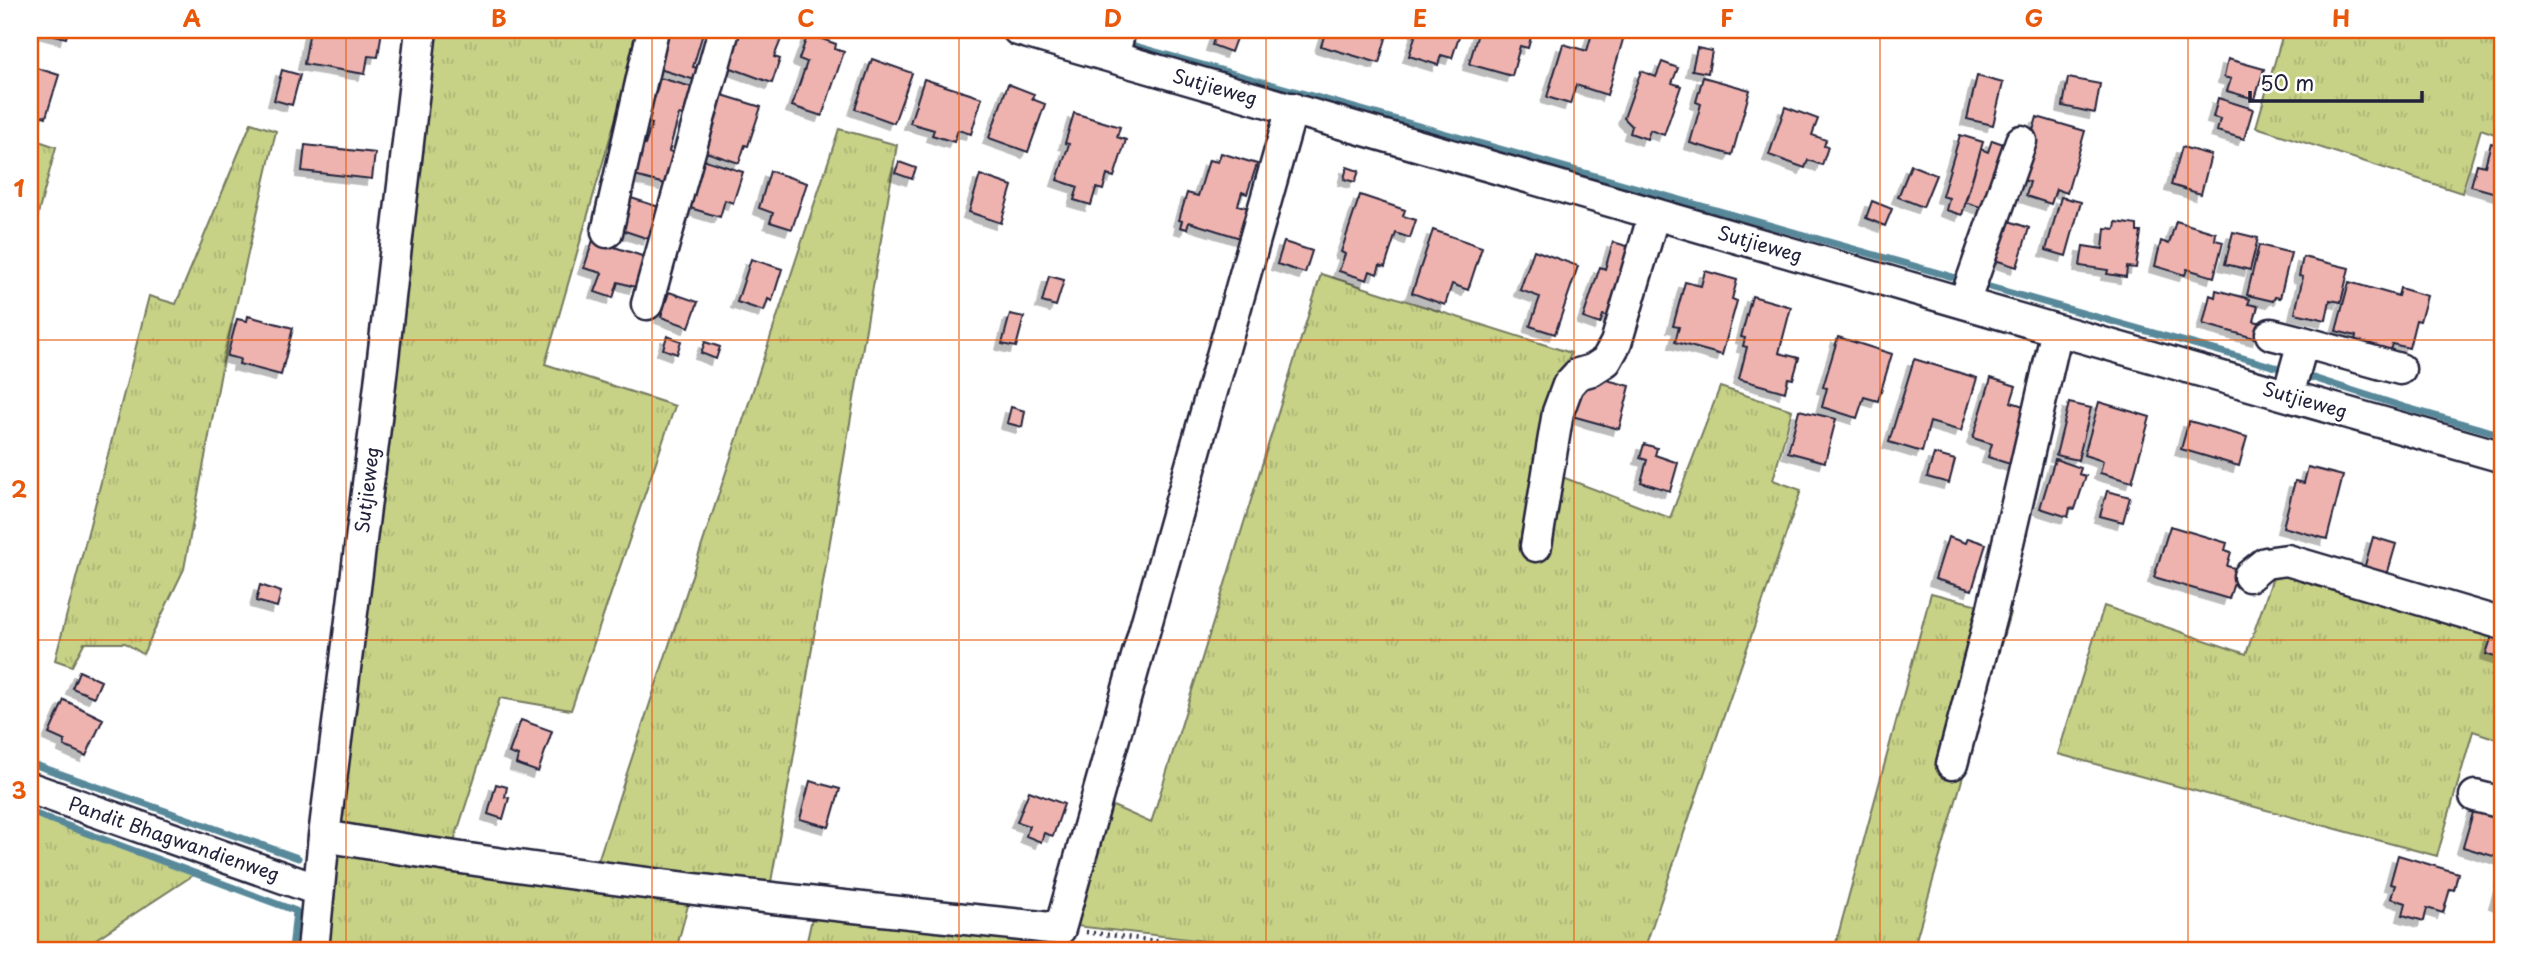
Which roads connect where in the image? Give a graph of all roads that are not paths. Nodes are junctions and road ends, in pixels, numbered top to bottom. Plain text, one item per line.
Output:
1 (421, 30) edge
2 (653, 30) edge
3 (724, 30) edge
4 (1017, 30) edge
5 (1117, 43) edge
6 (1292, 108) junction
7 (2021, 141) dead end
8 (1654, 214) junction
9 (607, 232) dead end
10 (1964, 303) junction
11 (647, 304) dead end
12 (2057, 330) junction
13 (2271, 334) dead end
14 (2303, 342) junction
15 (2400, 369) dead end
16 (2288, 395) junction
17 (2503, 457) edge
18 (1536, 546) dead end
19 (2249, 576) dead end
20 (2503, 625) edge
21 (1952, 764) dead end
22 (30, 789) edge
23 (324, 836) junction
24 (318, 890) junction
25 (313, 950) edge

1 - 23 street, Sutjieweg
2 - 9 street
3 - 11 street
4 - 5 street, Sutjieweg
5 - 6 street, Sutjieweg
6 - 8 street, Sutjieweg
6 - 23 street
7 - 10 street
8 - 10 street, Sutjieweg
8 - 18 street
10 - 12 street, Sutjieweg
12 - 16 street, Sutjieweg
12 - 21 street
13 - 14 street
14 - 15 street
14 - 16 street
16 - 17 street, Sutjieweg
19 - 20 street
22 - 24 street, Pandit Bhagwandienweg
23 - 24 street, Sutjieweg
24 - 25 street, Sutjieweg

